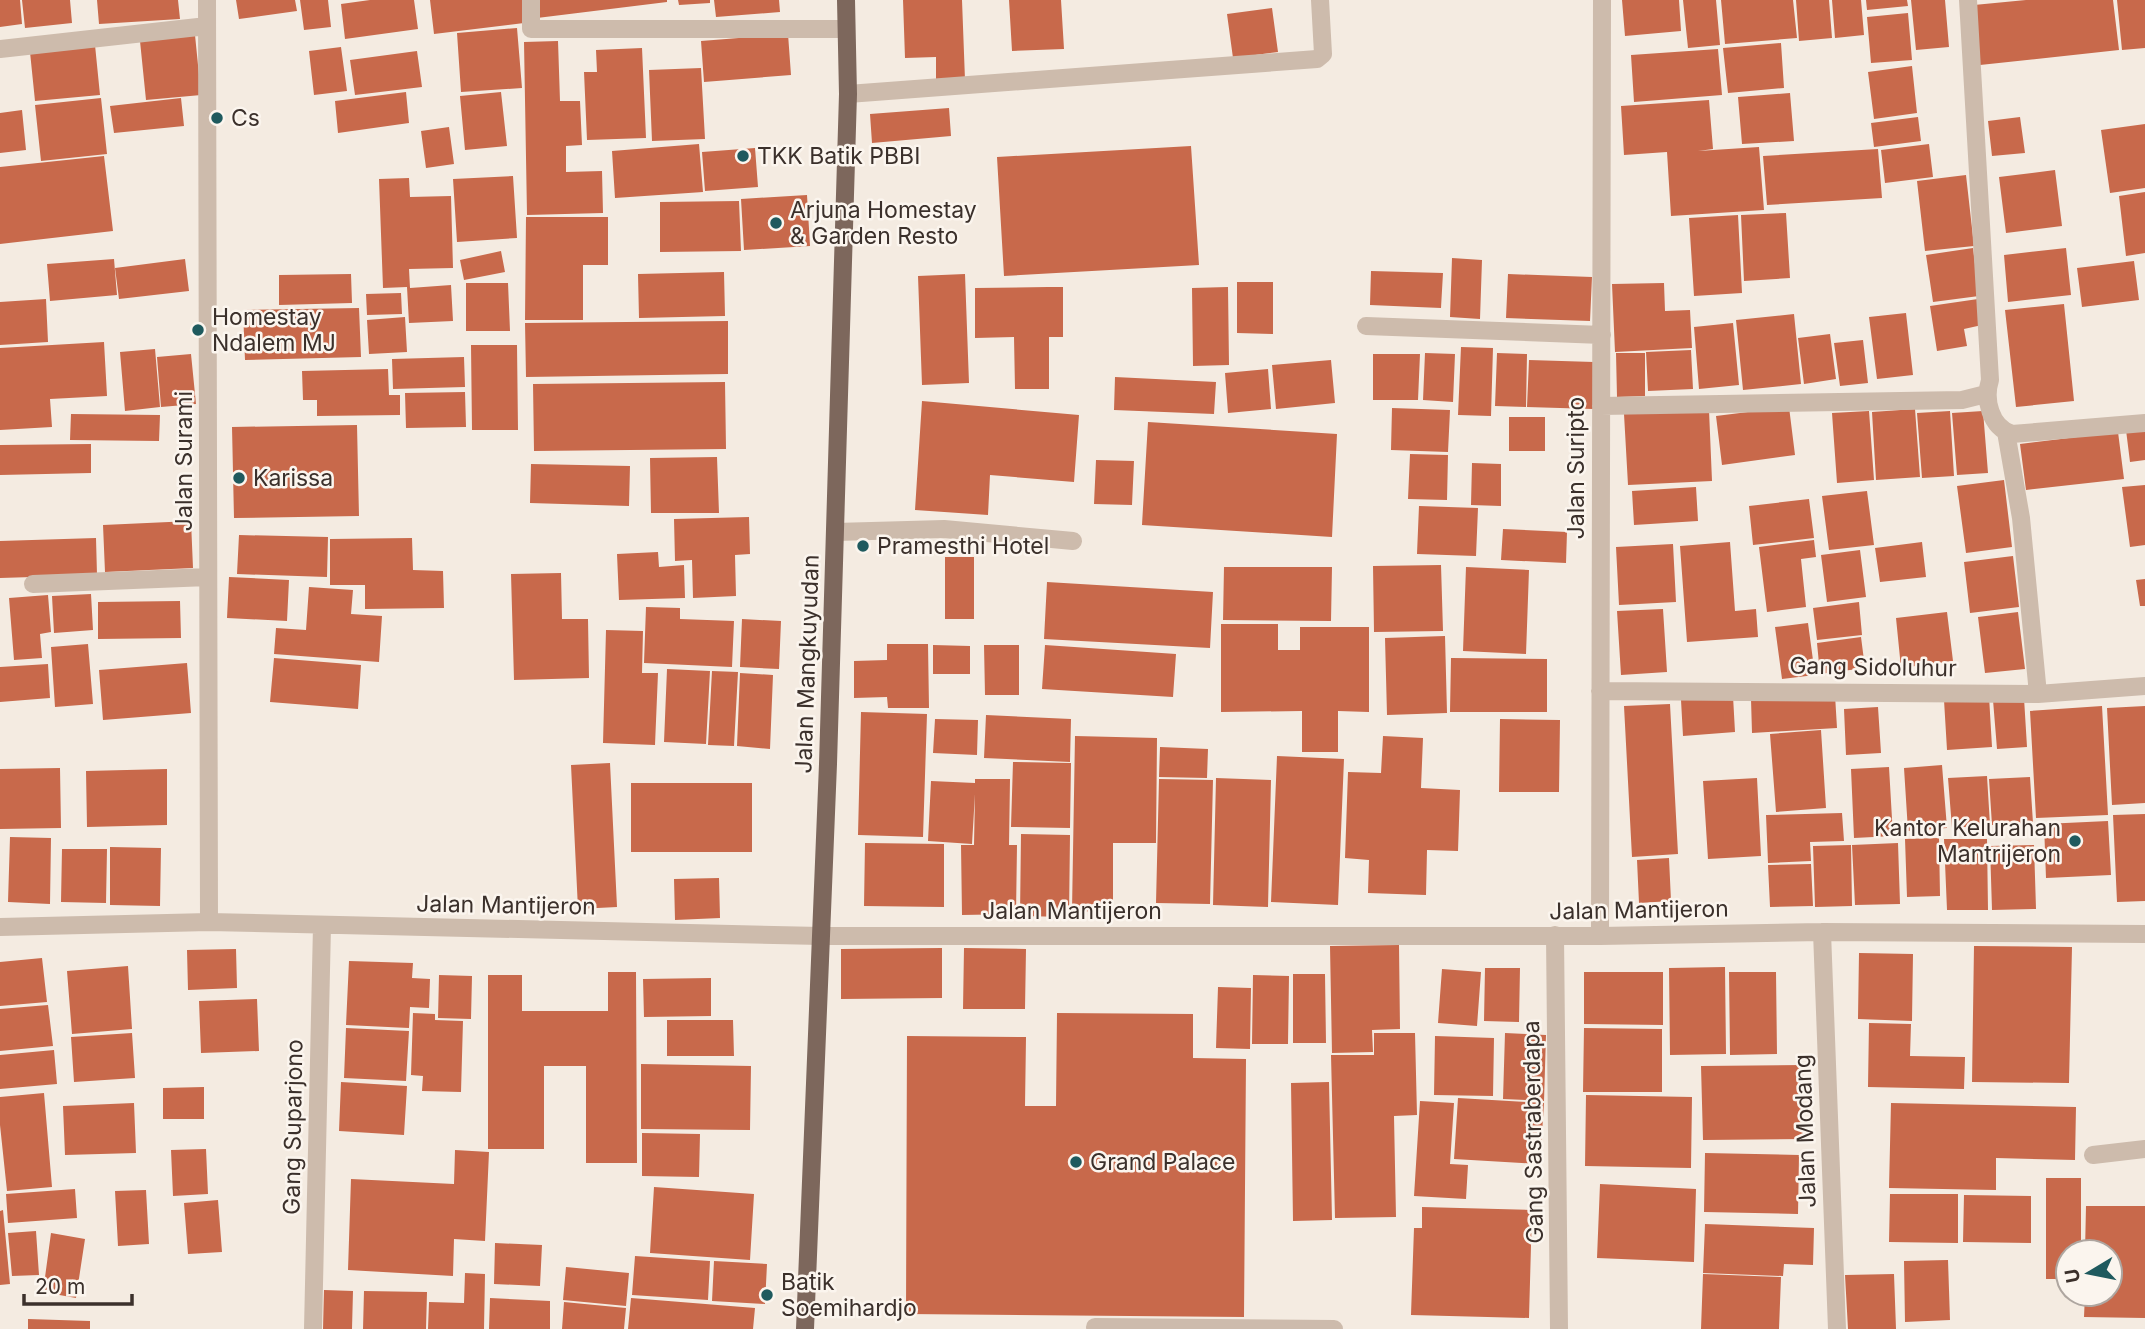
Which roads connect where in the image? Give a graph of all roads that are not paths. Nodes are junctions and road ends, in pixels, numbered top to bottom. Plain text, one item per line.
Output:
1 (207, 0) edge
2 (531, 0) edge
3 (846, 0) edge
4 (1320, 0) edge
5 (1602, 0) edge
6 (1968, 0) edge
7 (207, 26) junction
8 (846, 29) junction
9 (0, 49) edge
10 (848, 94) junction
11 (1366, 326) dead end
12 (1602, 335) junction
13 (1986, 394) junction
14 (1601, 405) junction
15 (2145, 423) edge
16 (2006, 432) junction
17 (835, 532) junction
18 (1073, 541) dead end
19 (208, 576) junction
20 (33, 584) dead end
21 (2145, 686) edge
22 (1600, 691) junction
23 (2038, 694) junction
24 (209, 922) junction
25 (321, 926) junction
26 (0, 927) edge
27 (1822, 932) junction
28 (2145, 934) edge
29 (1555, 935) junction
30 (821, 936) junction
31 (1600, 936) junction
32 (2145, 1149) edge
33 (2093, 1156) dead end
34 (1095, 1327) dead end
35 (313, 1329) edge
36 (805, 1329) edge
37 (1334, 1329) edge
38 (1559, 1329) edge
39 (1837, 1329) edge

1 - 7 street, Jalan Surami
2 - 8 street
3 - 8 main road, Jalan Mangkuyudan
4 - 10 street
5 - 12 street, Jalan Suripto
6 - 13 street
7 - 9 street
7 - 19 street, Jalan Surami
8 - 10 main road, Jalan Mangkuyudan
10 - 17 main road, Jalan Mangkuyudan
11 - 12 street
12 - 14 street, Jalan Suripto
13 - 14 street
13 - 16 street
14 - 22 street, Jalan Suripto
15 - 16 street
16 - 23 street
17 - 18 street
17 - 30 main road, Jalan Mangkuyudan
19 - 20 street
19 - 24 street, Jalan Surami
21 - 23 street, Gang Sidoluhur
22 - 23 street, Gang Sidoluhur
22 - 31 street, Jalan Suripto
24 - 25 street, Jalan Mantijeron
24 - 26 street, Jalan Mantijeron
25 - 30 street, Jalan Mantijeron
25 - 35 street, Gang Suparjono
27 - 28 street, Jalan Mantijeron
27 - 31 street, Jalan Mantijeron
27 - 39 street, Jalan Modang
29 - 30 street, Jalan Mantijeron
29 - 31 street, Jalan Mantijeron
29 - 38 street, Gang Sastraberdapa
30 - 36 main road, Jalan Mangkuyudan
32 - 33 street
34 - 37 street

